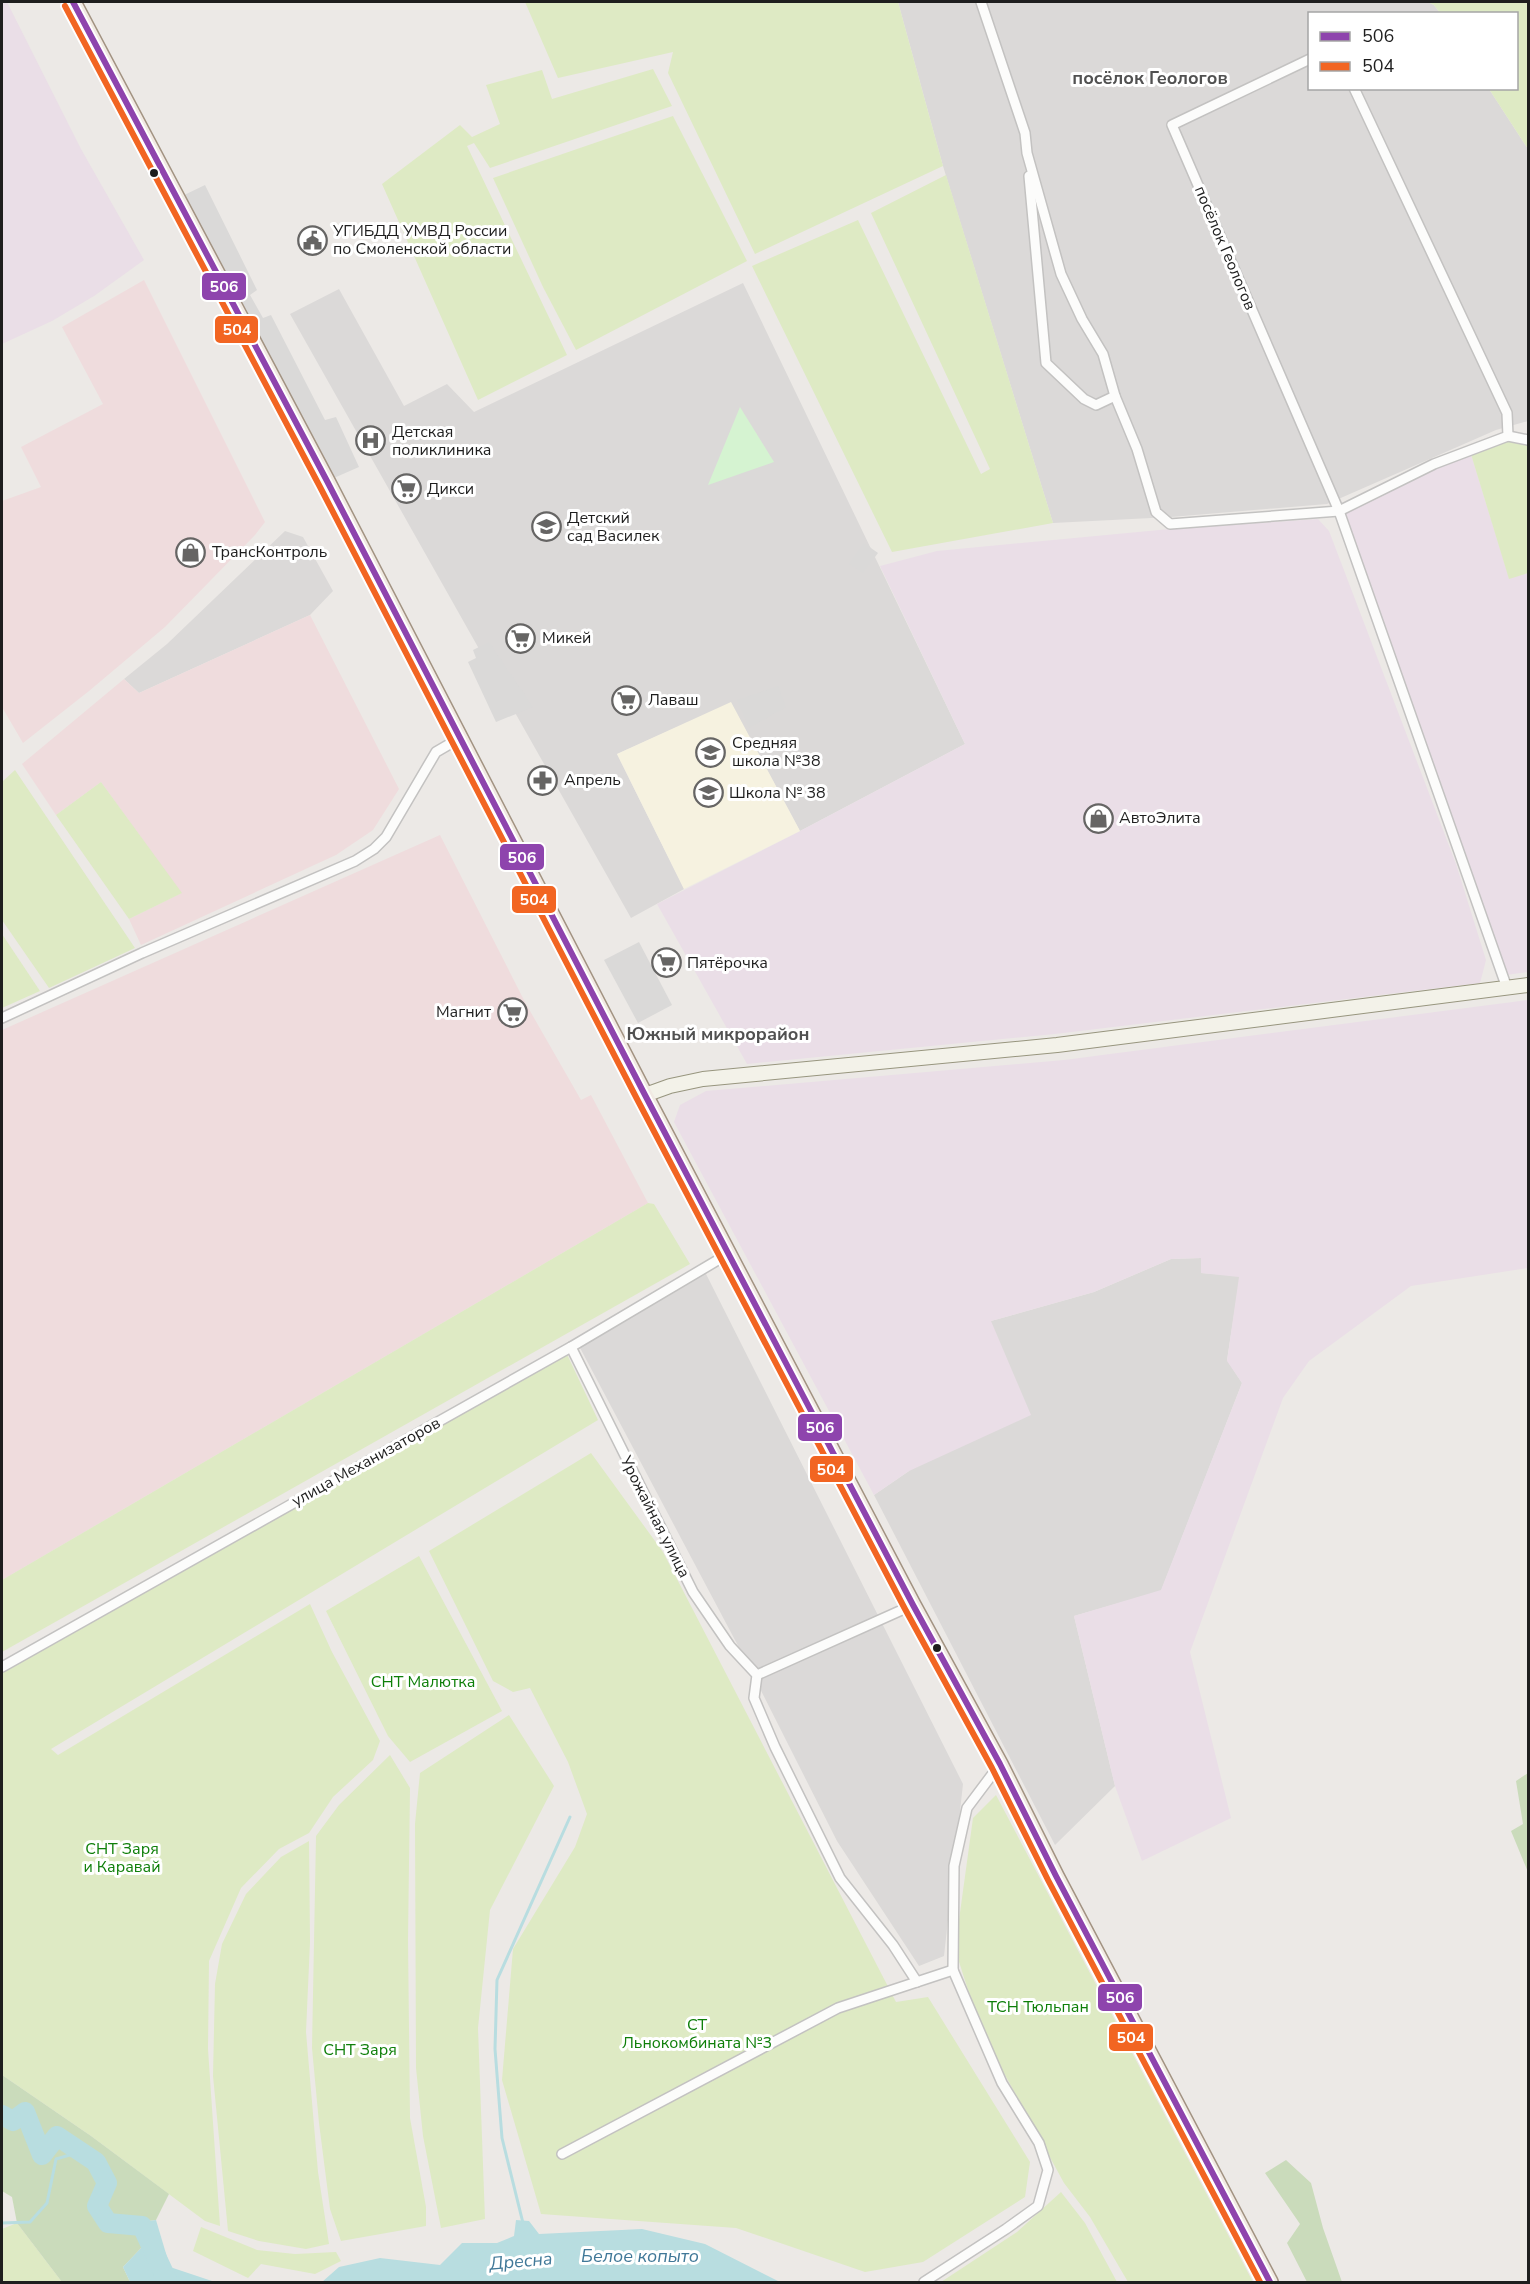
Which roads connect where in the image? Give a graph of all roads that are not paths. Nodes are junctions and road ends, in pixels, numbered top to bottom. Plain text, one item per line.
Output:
1 (73, 2) edge
2 (982, 2) edge
3 (1308, 60) edge
4 (1355, 90) edge
5 (1027, 153) junction
6 (1114, 396) junction
7 (1508, 436) junction
8 (1528, 440) edge
9 (1339, 511) junction
10 (460, 738) junction
11 (1528, 985) edge
12 (1507, 988) junction
13 (2, 1018) edge
14 (645, 1095) junction
15 (728, 1254) junction
16 (571, 1347) junction
17 (913, 1605) junction
18 (2, 1666) edge
19 (757, 1675) junction
20 (1000, 1764) junction
21 (952, 1970) junction
22 (917, 1982) junction
23 (562, 2154) dead end
24 (924, 2283) edge
25 (1270, 2283) edge

1 - 10 main road
2 - 5 street
3 - 9 street, посёлок Геологов
4 - 7 street
5 - 6 street
5 - 6 street
6 - 9 street
7 - 8 street
7 - 9 street
9 - 12 street
10 - 13 street
10 - 14 main road
11 - 12 street
12 - 14 street
14 - 15 main road
15 - 16 street, улица Механизаторов
15 - 17 main road
16 - 18 street, улица Механизаторов
16 - 19 street, Урожайная улица
17 - 19 street
17 - 20 main road
19 - 22 street
20 - 21 street
20 - 25 main road
21 - 22 street
21 - 24 street
22 - 23 street

